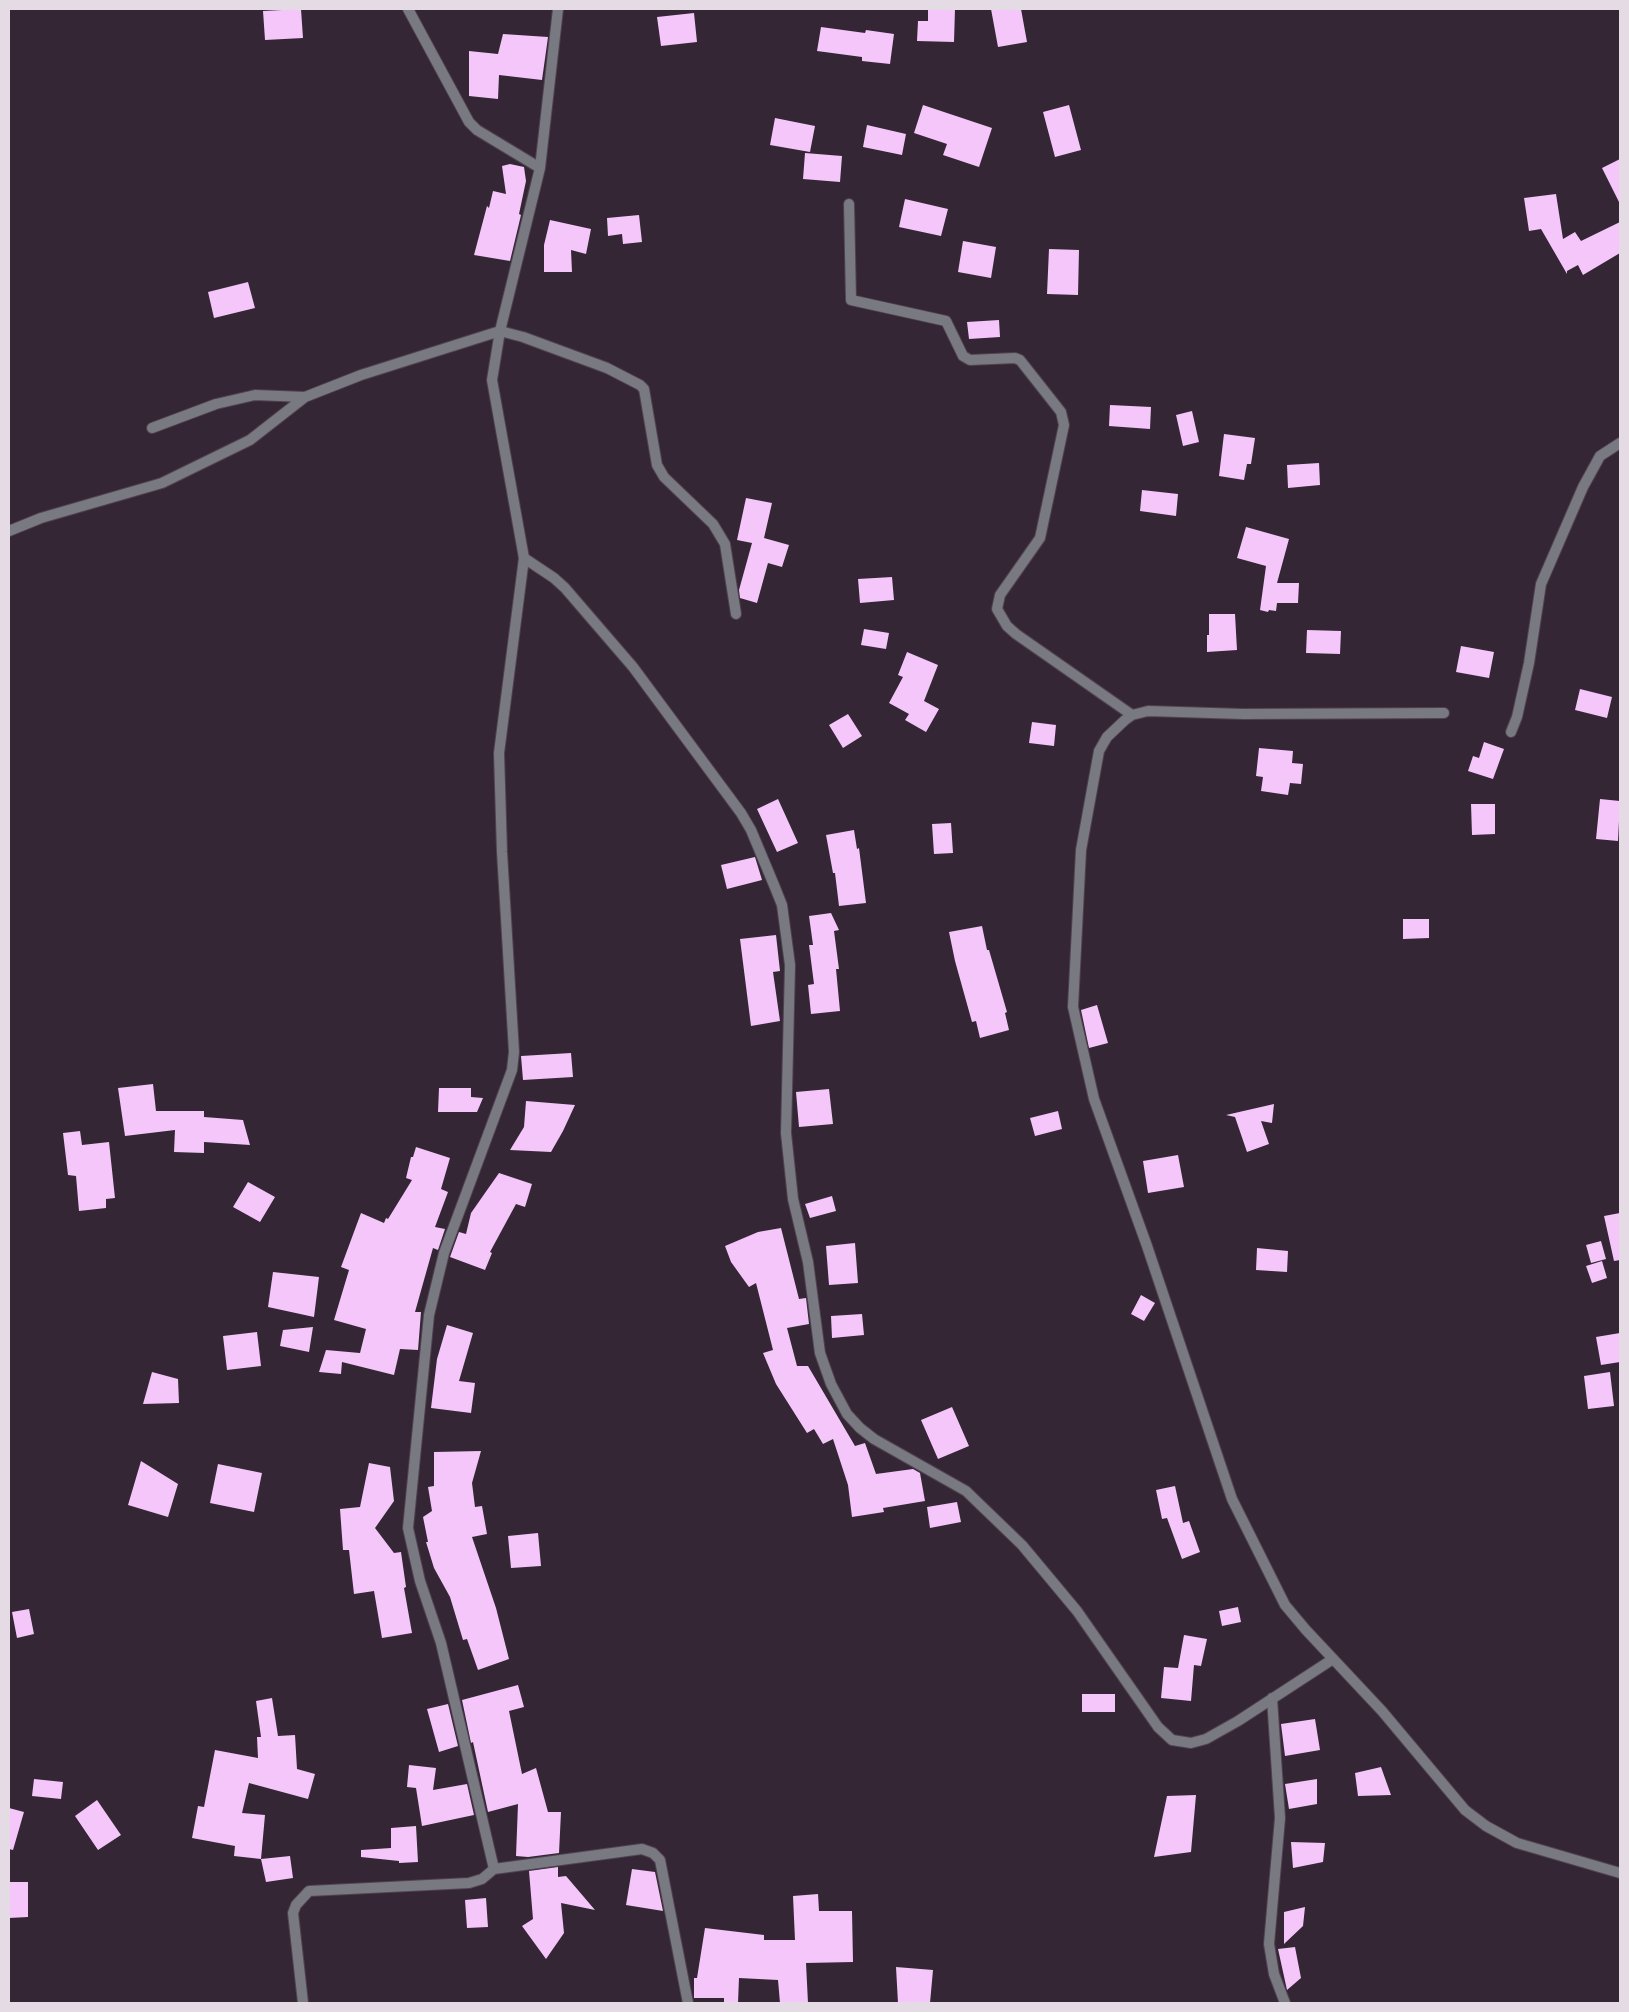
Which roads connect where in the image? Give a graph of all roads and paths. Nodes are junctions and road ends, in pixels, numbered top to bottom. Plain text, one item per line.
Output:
1 (408, 9) edge
2 (558, 9) edge
3 (540, 168) junction
4 (849, 204) dead end
5 (500, 331) junction
6 (305, 397) junction
7 (152, 428) dead end
8 (1620, 443) edge
9 (9, 531) edge
10 (524, 558) junction
11 (736, 614) dead end
12 (1444, 713) dead end
13 (1132, 714) junction
14 (1511, 732) dead end
15 (1333, 1659) junction
16 (1272, 1698) junction
17 (494, 1869) junction
18 (1620, 1873) edge
19 (303, 2003) edge
20 (688, 2003) edge
21 (1285, 2003) edge

1 - 3 street
2 - 3 street
3 - 5 street
4 - 13 street
5 - 6 street
5 - 10 street
5 - 11 street
6 - 7 street
6 - 9 street
8 - 14 street
10 - 16 street
10 - 17 street
12 - 13 street
13 - 15 street
15 - 16 street
15 - 18 street
16 - 21 street
17 - 19 street
17 - 20 street

